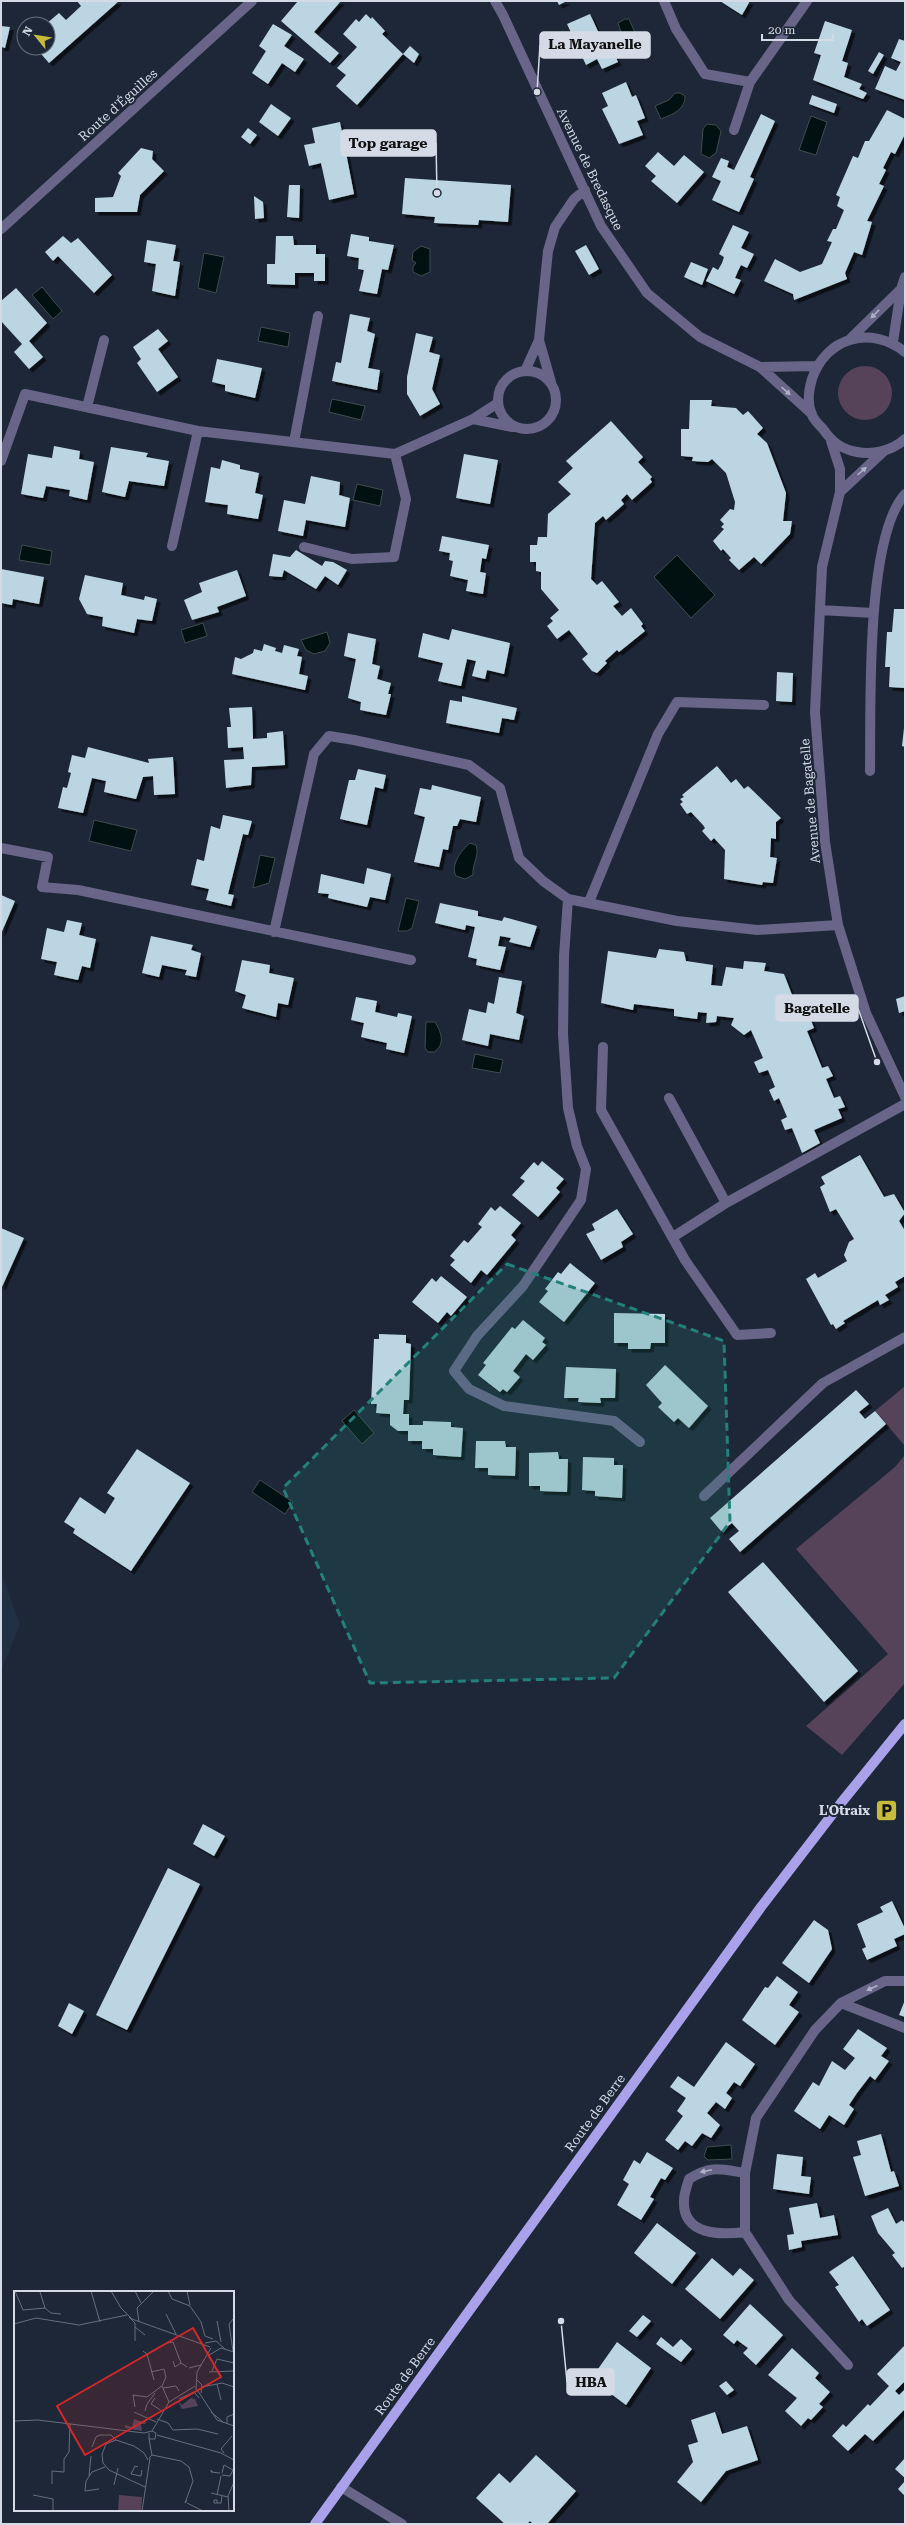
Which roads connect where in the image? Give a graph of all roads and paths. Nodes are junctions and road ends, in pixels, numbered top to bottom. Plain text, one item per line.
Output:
1 (252, 1) edge
2 (495, 1) edge
3 (501, 1) edge
4 (664, 1) edge
5 (807, 1) edge
6 (503, 15) junction
7 (750, 82) junction
8 (734, 130) dead end
9 (585, 190) junction
10 (1, 229) edge
11 (905, 277) edge
12 (901, 289) junction
13 (318, 316) dead end
14 (850, 339) junction
15 (104, 340) dead end
16 (539, 340) junction
17 (893, 342) junction
18 (905, 352) edge
19 (816, 366) junction
20 (760, 367) junction
21 (525, 371) junction
22 (552, 383) junction
23 (498, 403) junction
24 (87, 407) junction
25 (812, 414) junction
26 (473, 419) junction
27 (515, 427) junction
28 (198, 432) junction
29 (905, 439) edge
30 (294, 442) junction
31 (831, 442) junction
32 (884, 451) junction
33 (395, 454) junction
34 (1, 461) edge
35 (840, 492) junction
36 (905, 494) edge
37 (172, 546) dead end
38 (304, 547) dead end
39 (820, 610) junction
40 (873, 613) junction
41 (764, 705) dead end
42 (870, 771) dead end
43 (1, 848) edge
44 (568, 899) junction
45 (589, 902) junction
46 (838, 925) junction
47 (274, 932) junction
48 (411, 960) dead end
49 (603, 1047) dead end
50 (905, 1097) edge
51 (669, 1098) dead end
52 (905, 1104) edge
53 (726, 1203) junction
54 (673, 1237) junction
55 (770, 1333) dead end
56 (905, 1337) edge
57 (640, 1442) dead end
58 (704, 1496) dead end
59 (905, 1724) edge
60 (905, 1981) edge
61 (841, 2003) junction
62 (905, 2028) edge
63 (745, 2173) junction
64 (745, 2232) junction
65 (848, 2365) dead end
66 (340, 2487) junction
67 (315, 2524) edge
68 (402, 2524) edge

1 - 10 street, Route d'Éguilles
2 - 6 street, Avenue de Bredasque
3 - 6 street, Avenue de Bredasque
4 - 7 street
5 - 7 street
6 - 9 street, Avenue de Bredasque
7 - 8 street
9 - 16 street
9 - 20 street, Avenue de Bredasque
11 - 12 street
12 -> 14 street
12 - 17 street
13 - 30 street
14 - 17 street
14 - 19 street
15 - 24 street
16 - 21 street
16 - 22 street
17 - 18 street
19 - 20 street, Avenue de Bredasque
19 - 25 street
20 -> 25 street, Avenue de Bredasque
21 - 22 street
21 - 23 street
22 - 27 street
23 - 26 street
23 - 27 street
24 - 28 street
24 - 34 street
25 - 31 street
26 - 27 street
26 - 33 street
28 - 30 street
28 - 37 street
29 - 32 street
30 - 33 street
31 - 32 street
31 - 35 street, Avenue de Bagatelle
35 -> 32 street
33 - 38 street
35 - 39 street, Avenue de Bagatelle
36 - 40 street
39 - 40 street
39 - 46 street, Avenue de Bagatelle
40 - 42 street
41 - 45 street
43 - 47 street
44 - 45 street
44 - 47 street
44 - 57 street
45 - 46 street
46 - 50 street, Avenue de Bagatelle
47 - 48 street
49 - 54 street
51 - 53 street
52 - 53 street
53 - 54 street
54 - 55 street
56 - 58 street
59 - 66 main road, Route de Berre
60 -> 61 street
61 - 62 street
61 - 63 street
63 - 64 street
63 -> 64 street
64 - 65 street
66 - 67 main road, Route de Berre
66 - 68 street

